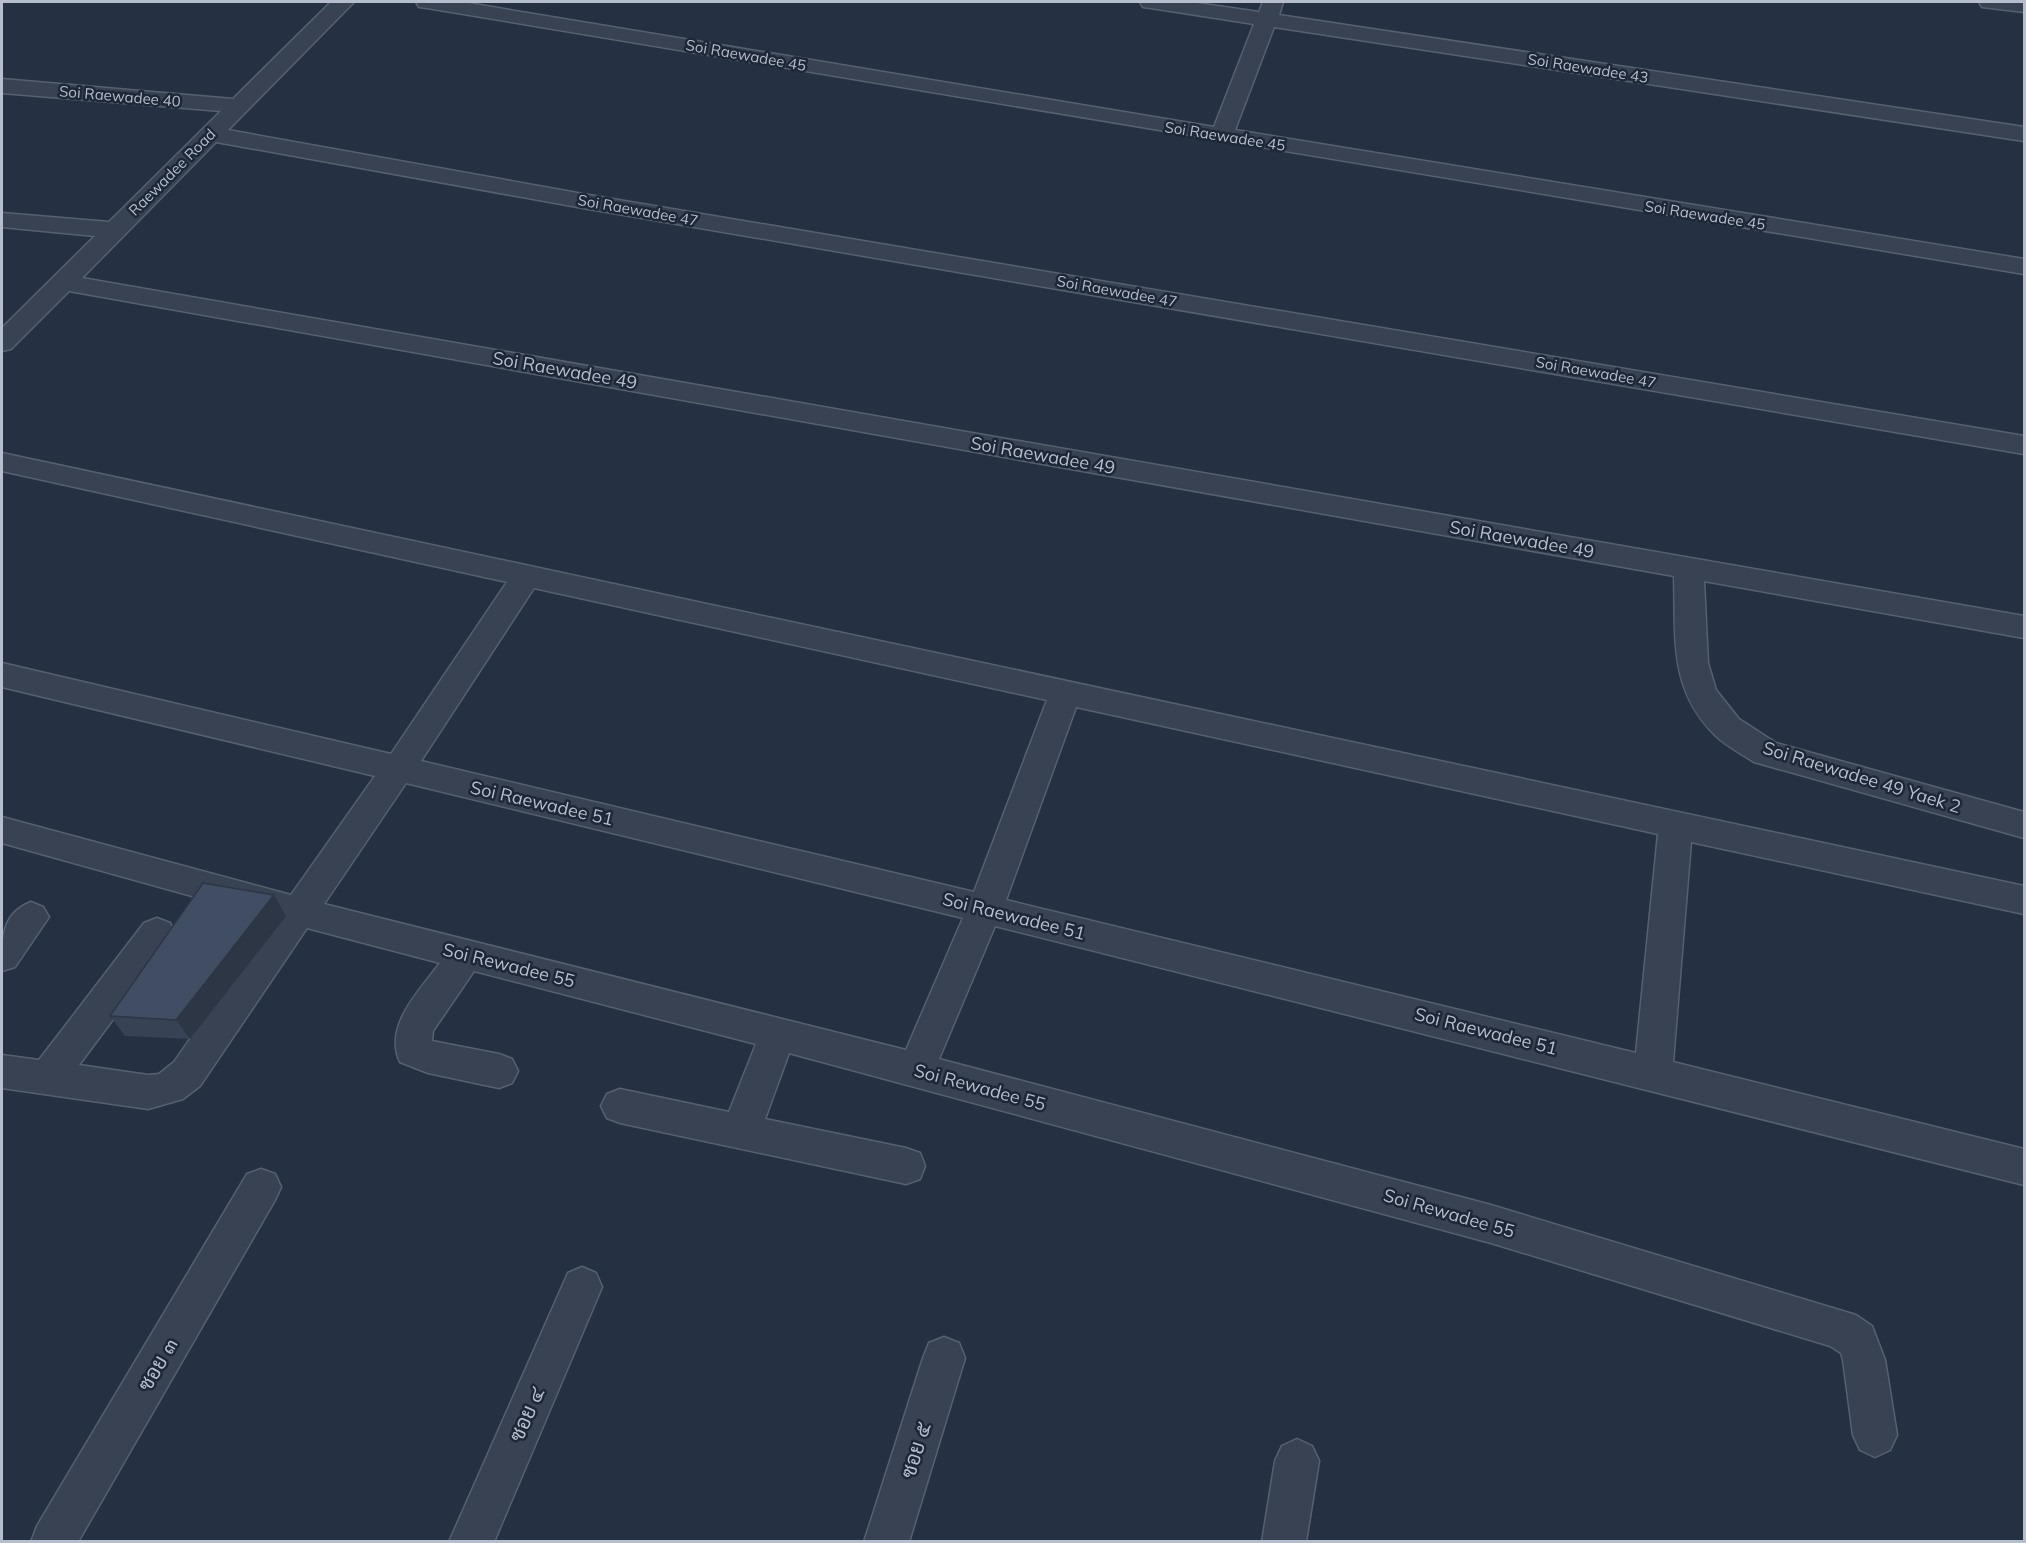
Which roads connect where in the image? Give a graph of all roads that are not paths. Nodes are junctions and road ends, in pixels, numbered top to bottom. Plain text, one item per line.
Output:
1 (343, 2) edge
2 (427, 2) edge
3 (1151, 2) edge
4 (1990, 2) edge
5 (2025, 6) edge
6 (1269, 11) edge
7 (2, 86) edge
8 (238, 106) junction
9 (210, 134) junction
10 (2025, 134) edge
11 (1222, 135) junction
12 (2, 220) edge
13 (115, 230) junction
14 (2025, 267) edge
15 (63, 282) junction
16 (2, 343) edge
17 (2025, 445) edge
18 (2, 462) edge
19 (1689, 569) junction
20 (526, 577) junction
21 (2025, 627) edge
22 (2, 675) edge
23 (1066, 691) junction
24 (399, 768) junction
25 (1676, 825) junction
26 (2025, 825) edge
27 (2, 830) edge
28 (2025, 900) edge
29 (985, 909) junction
30 (300, 912) junction
31 (31, 917) dead end
32 (157, 933) dead end
33 (466, 954) junction
34 (2, 956) edge
35 (778, 1034) junction
36 (916, 1069) junction
37 (2, 1071) edge
38 (499, 1071) dead end
39 (1653, 1072) junction
40 (47, 1078) junction
41 (620, 1106) dead end
42 (741, 1132) junction
43 (906, 1167) dead end
44 (2025, 1167) edge
45 (261, 1187) dead end
46 (582, 1287) dead end
47 (944, 1358) dead end
48 (1875, 1435) dead end
49 (1297, 1461) dead end
50 (53, 1542) edge
51 (471, 1542) edge
52 (886, 1542) edge
53 (1284, 1542) edge

1 - 8 street, Raewadee Road
2 - 11 street, Soi Raewadee 45
3 - 6 street, Soi Raewadee 43
4 - 5 street
6 - 10 street, Soi Raewadee 43
6 - 11 street
7 - 8 street, Soi Raewadee 40
8 - 9 street, Raewadee Road
9 - 13 street, Raewadee Road
9 - 17 street, Soi Raewadee 47
11 - 14 street, Soi Raewadee 45
12 - 13 street
13 - 15 street, Raewadee Road
15 - 16 street, Raewadee Road
15 - 19 street, Soi Raewadee 49
18 - 20 street
19 - 21 street, Soi Raewadee 49
19 - 26 street, Soi Raewadee 49 Yaek 2
20 - 23 street
20 - 24 street
22 - 24 street, Soi Raewadee 51
23 - 25 street
23 - 29 street
24 - 29 street, Soi Raewadee 51
24 - 30 street
25 - 28 street
25 - 39 street
27 - 30 street, Soi Rewadee 55
29 - 36 street
29 - 39 street, Soi Raewadee 51
30 - 33 street, Soi Rewadee 55
30 - 40 street
31 - 34 street
32 - 40 street
33 - 35 street, Soi Rewadee 55
33 - 38 street
35 - 36 street, Soi Rewadee 55
35 - 42 street
36 - 48 street, Soi Rewadee 55
37 - 40 street
39 - 44 street, Soi Raewadee 51
41 - 42 street
42 - 43 street
45 - 50 street, ซอย ๓
46 - 51 street, ซอย ๔
47 - 52 street, ซอย ๕
49 - 53 street

